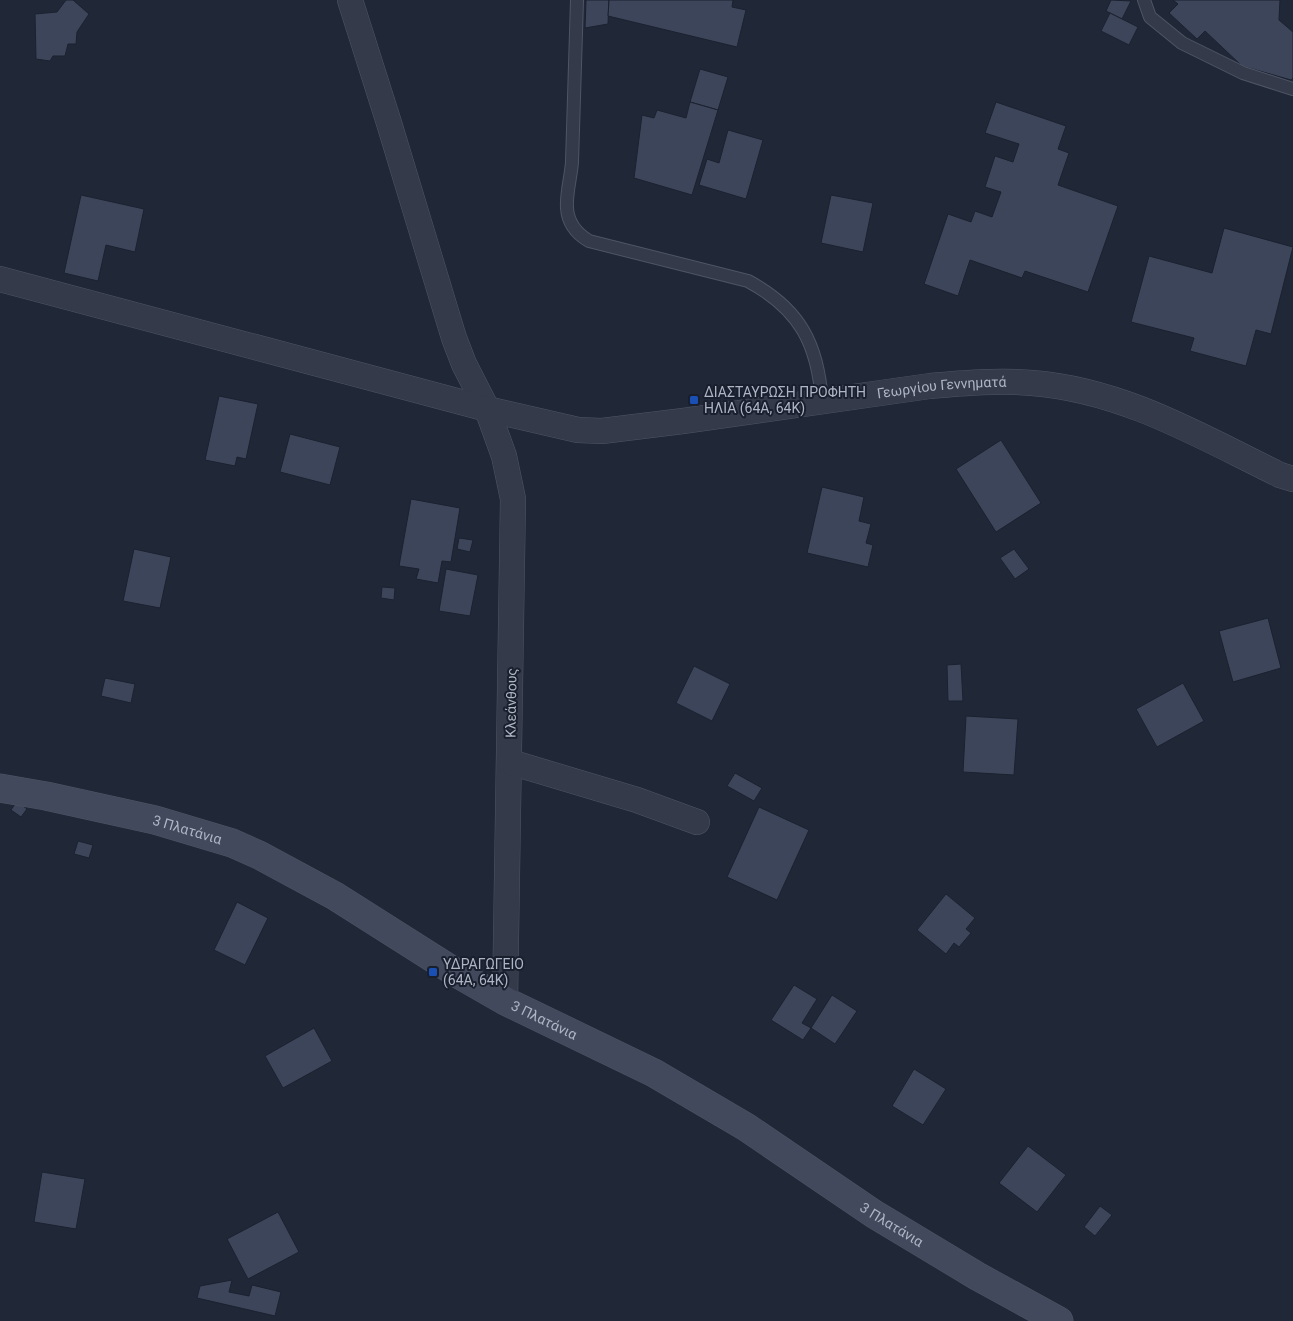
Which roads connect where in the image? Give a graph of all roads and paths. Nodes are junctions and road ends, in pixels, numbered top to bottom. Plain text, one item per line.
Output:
1 (350, 0) edge
2 (577, 0) edge
3 (1144, 0) edge
4 (1293, 89) edge
5 (0, 279) edge
6 (822, 402) junction
7 (487, 409) junction
8 (1293, 479) edge
9 (510, 762) junction
10 (0, 788) edge
11 (697, 822) dead end
12 (505, 1001) junction
13 (1059, 1321) edge

1 - 7 street, Κλεάνθους
2 - 6 lane
3 - 4 lane
5 - 7 street, Γεωργίου Γεννηματά
6 - 7 street, Γεωργίου Γεννηματά
6 - 8 street, Γεωργίου Γεννηματά
7 - 9 street, Κλεάνθους
9 - 11 street
9 - 12 street, Κλεάνθους
10 - 12 street, 3 Πλατάνια
12 - 13 street, 3 Πλατάνια

